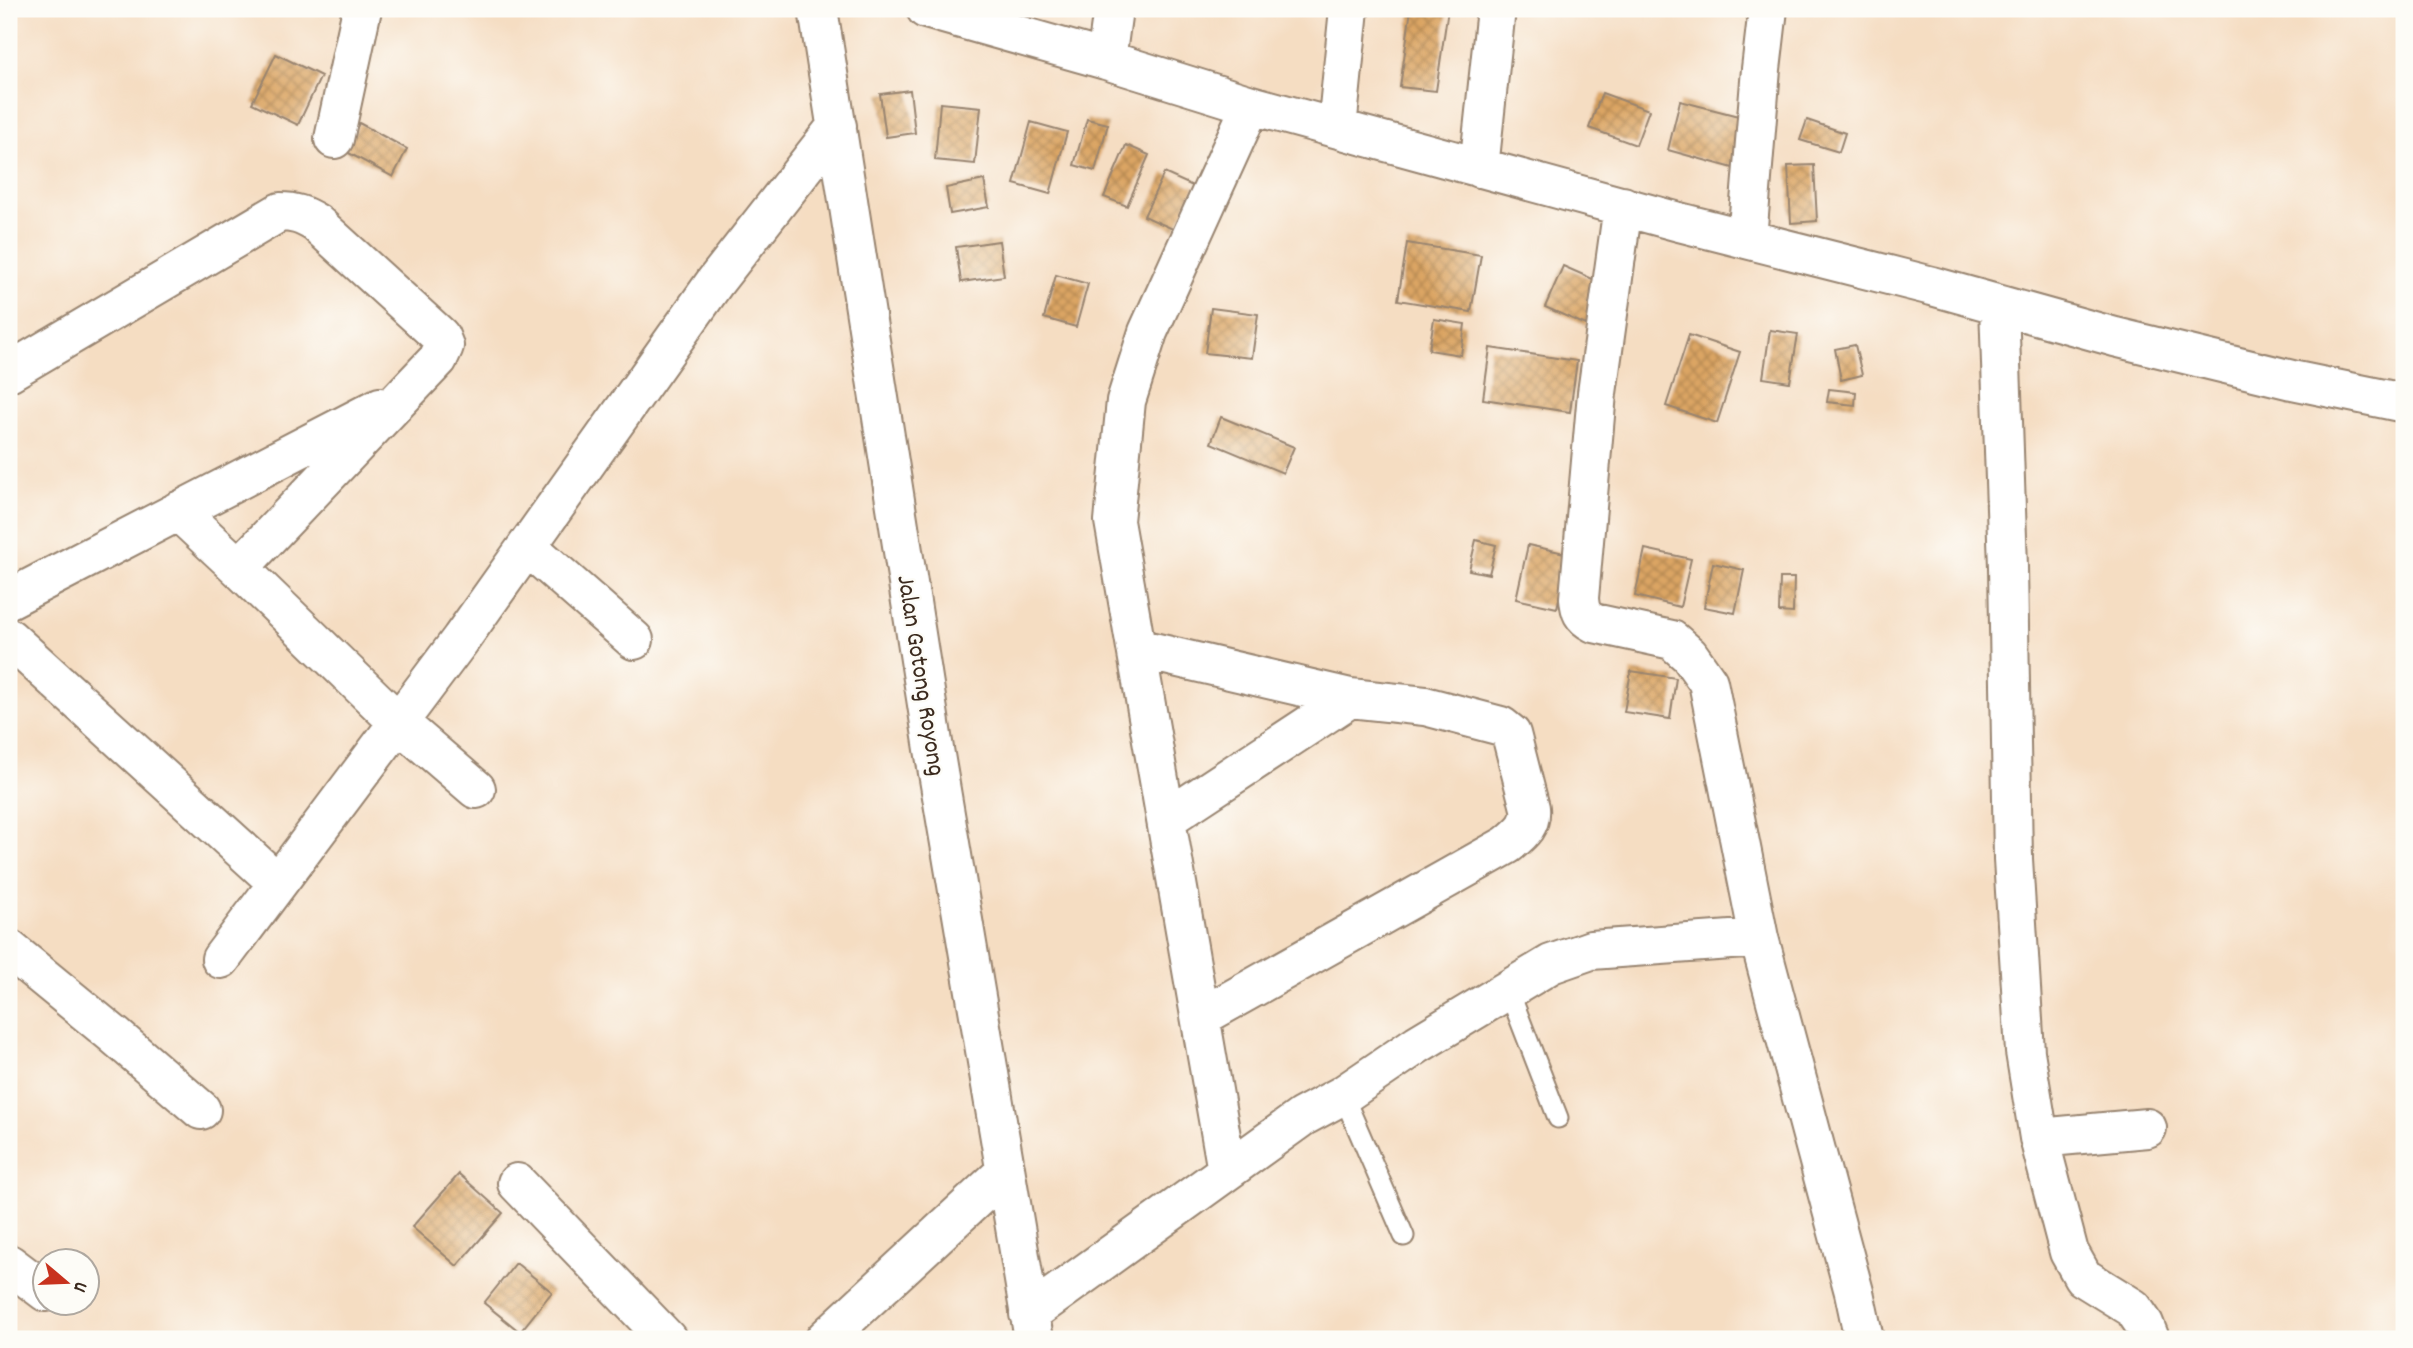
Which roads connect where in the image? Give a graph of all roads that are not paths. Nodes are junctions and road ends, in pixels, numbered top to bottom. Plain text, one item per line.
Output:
1 (362, 9) edge
2 (818, 9) edge
3 (926, 9) edge
4 (1113, 9) edge
5 (1349, 9) edge
6 (1496, 9) edge
7 (1768, 9) edge
8 (1106, 60) junction
9 (1251, 105) junction
10 (836, 126) junction
11 (1337, 128) junction
12 (334, 139) dead end
13 (1479, 168) junction
14 (1623, 206) junction
15 (1747, 239) junction
16 (1999, 305) junction
17 (9, 372) edge
18 (407, 393) junction
19 (2404, 403) edge
20 (178, 511) junction
21 (527, 546) junction
22 (239, 568) junction
23 (9, 599) edge
24 (9, 638) edge
25 (634, 640) dead end
26 (1136, 648) junction
27 (1350, 698) junction
28 (398, 722) junction
29 (476, 789) dead end
30 (1166, 819) junction
31 (278, 883) junction
32 (1759, 938) junction
33 (9, 949) edge
34 (221, 959) dead end
35 (1507, 989) junction
36 (1201, 1017) junction
37 (1343, 1095) junction
38 (201, 1110) dead end
39 (1558, 1118) dead end
40 (2147, 1128) dead end
41 (2039, 1138) junction
42 (1227, 1171) junction
43 (1006, 1172) junction
44 (517, 1183) dead end
45 (1404, 1236) dead end
46 (9, 1264) edge
47 (32, 1281) edge
48 (1031, 1327) edge
49 (667, 1339) edge
50 (825, 1339) edge
51 (1864, 1339) edge
52 (2150, 1339) edge

1 - 12 street
2 - 10 street, Jalan Gotong Royong
3 - 8 street
4 - 8 street
5 - 11 street
6 - 13 street
7 - 15 street
8 - 9 street
9 - 11 street
9 - 26 street
10 - 21 street
10 - 43 street, Jalan Gotong Royong
11 - 13 street
13 - 14 street
14 - 15 street
14 - 32 street
15 - 16 street
16 - 19 street
16 - 41 street
17 - 18 street
18 - 20 street
18 - 22 street
20 - 22 street
20 - 23 street
21 - 25 street
21 - 28 street
22 - 28 street
24 - 31 street
26 - 27 street
26 - 30 street
27 - 30 street
27 - 36 street
28 - 29 street
28 - 31 street
30 - 36 street
31 - 34 street
32 - 35 street
32 - 51 street
33 - 38 street
35 - 37 street
35 - 39 lane
36 - 42 street
37 - 42 street
37 - 45 lane
40 - 41 street
41 - 52 street
42 - 48 street
43 - 48 street, Jalan Gotong Royong
43 - 50 street
44 - 49 street
46 - 47 street

